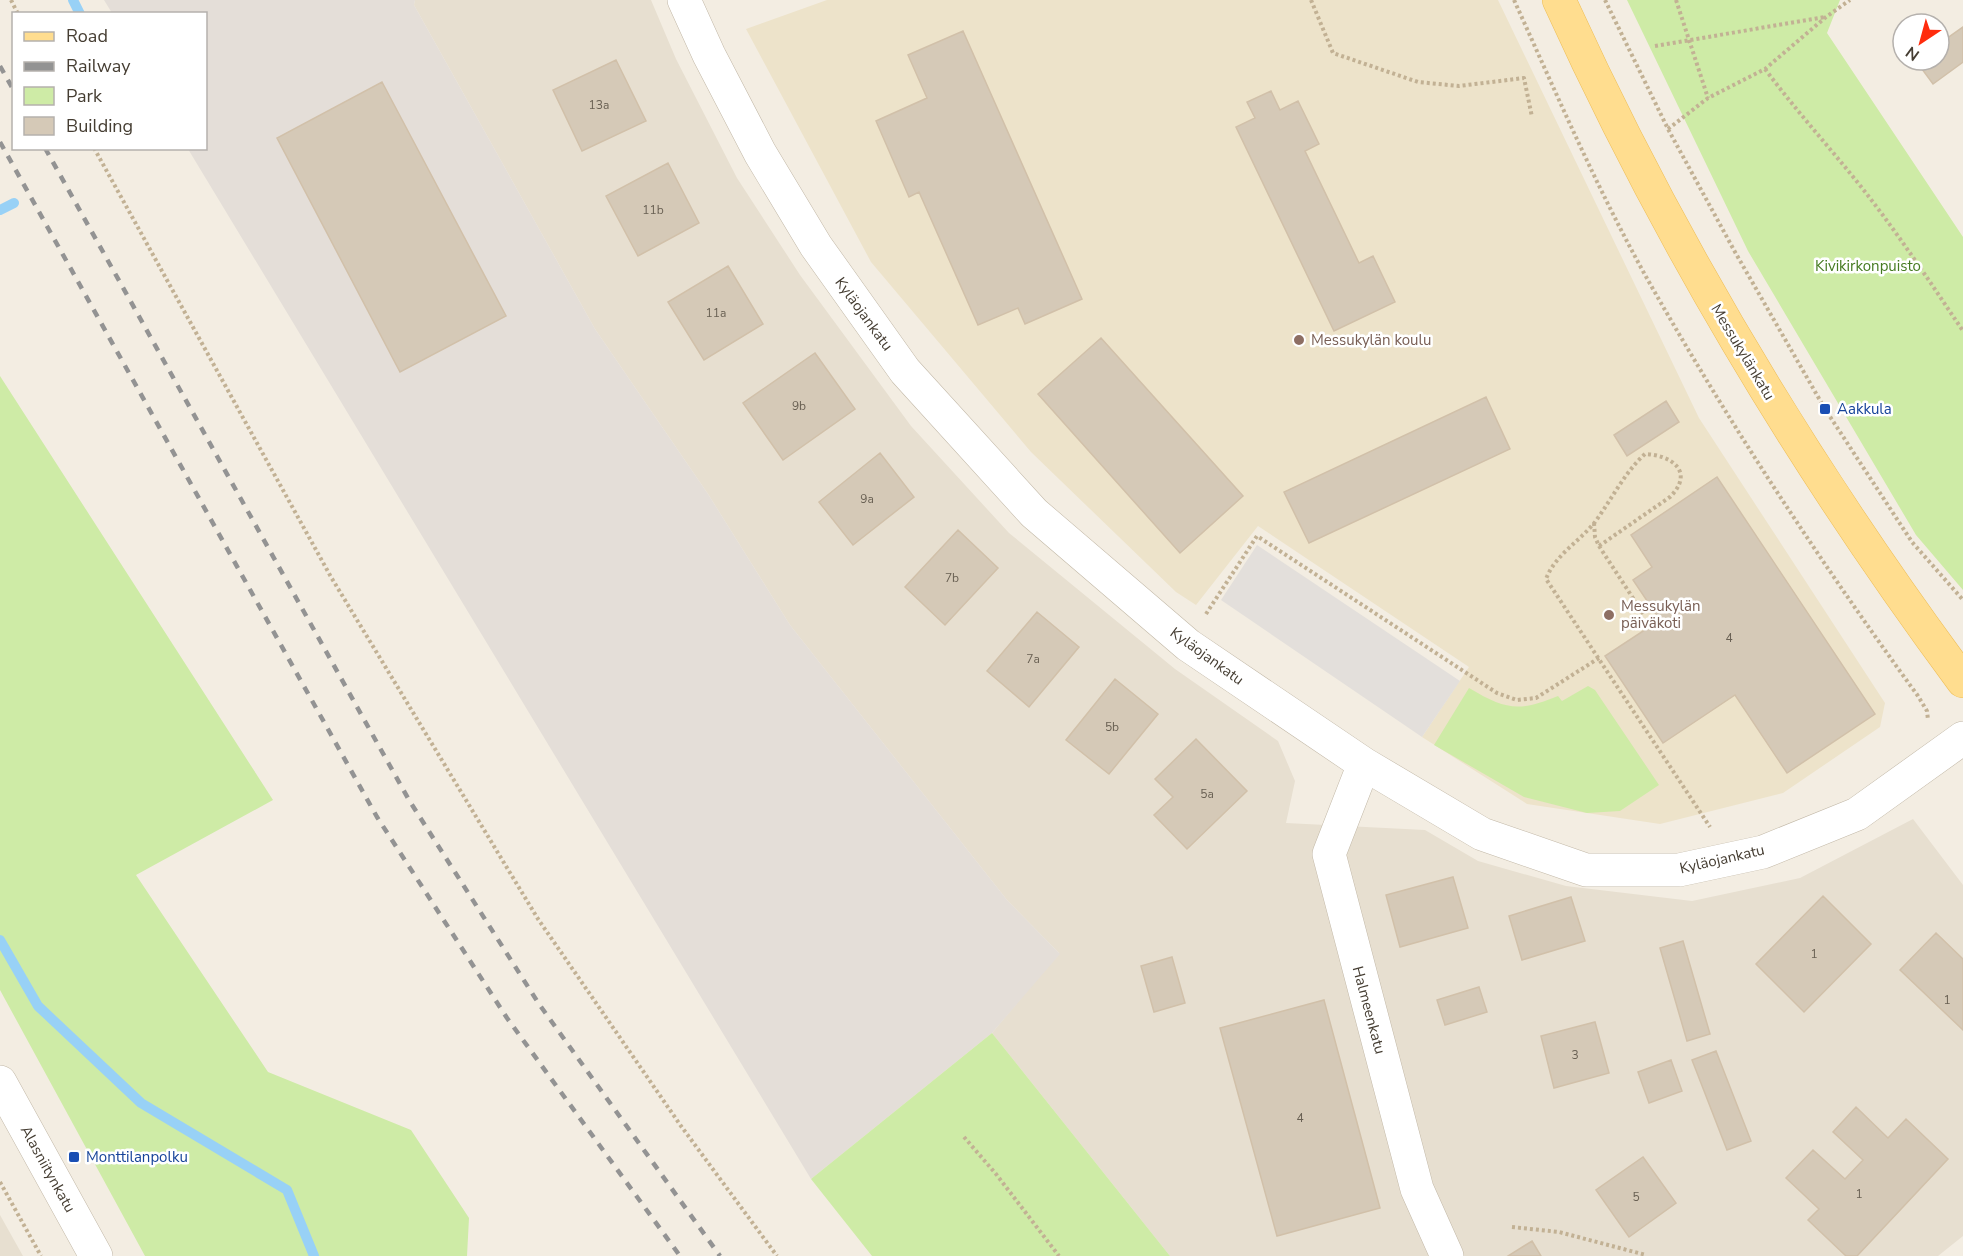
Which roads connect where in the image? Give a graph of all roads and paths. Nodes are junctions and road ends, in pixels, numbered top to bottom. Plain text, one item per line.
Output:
1 (684, 0) edge
2 (1311, 0) edge
3 (1559, 0) edge
4 (1605, 0) edge
5 (1676, 0) edge
6 (1850, 0) edge
7 (1826, 17) junction
8 (1690, 41) junction
9 (1655, 46) dead end
10 (1766, 69) junction
11 (1708, 98) junction
12 (1532, 117) dead end
13 (1668, 129) junction
14 (95, 150) edge
15 (1963, 331) edge
16 (1594, 523) junction
17 (1599, 546) junction
18 (1963, 600) edge
19 (1644, 615) dead end
20 (1199, 624) dead end
21 (1599, 658) junction
22 (1963, 681) edge
23 (1963, 738) edge
24 (1364, 764) junction
25 (1713, 831) dead end
26 (0, 1082) edge
27 (964, 1137) dead end
28 (0, 1182) edge
29 (1512, 1227) dead end
30 (1646, 1255) edge
31 (41, 1256) edge
32 (96, 1256) edge
33 (777, 1256) edge
34 (1059, 1256) edge
35 (1447, 1256) edge

1 - 24 street, Kyläojankatu
2 - 12 path
3 - 22 main road, Messukylänkatu
4 - 13 path
5 - 8 path
6 - 7 path
7 - 8 path
7 - 10 path
8 - 9 path
8 - 11 path
10 - 11 path
10 - 15 path
11 - 13 path
13 - 18 path
14 - 33 path
16 - 17 path
16 - 17 path
16 - 21 path
17 - 19 path
20 - 21 path
21 - 25 path
23 - 24 street, Kyläojankatu
24 - 35 street, Halmeenkatu
26 - 32 street, Alasniitynkatu
27 - 34 path
28 - 31 path
29 - 30 path

